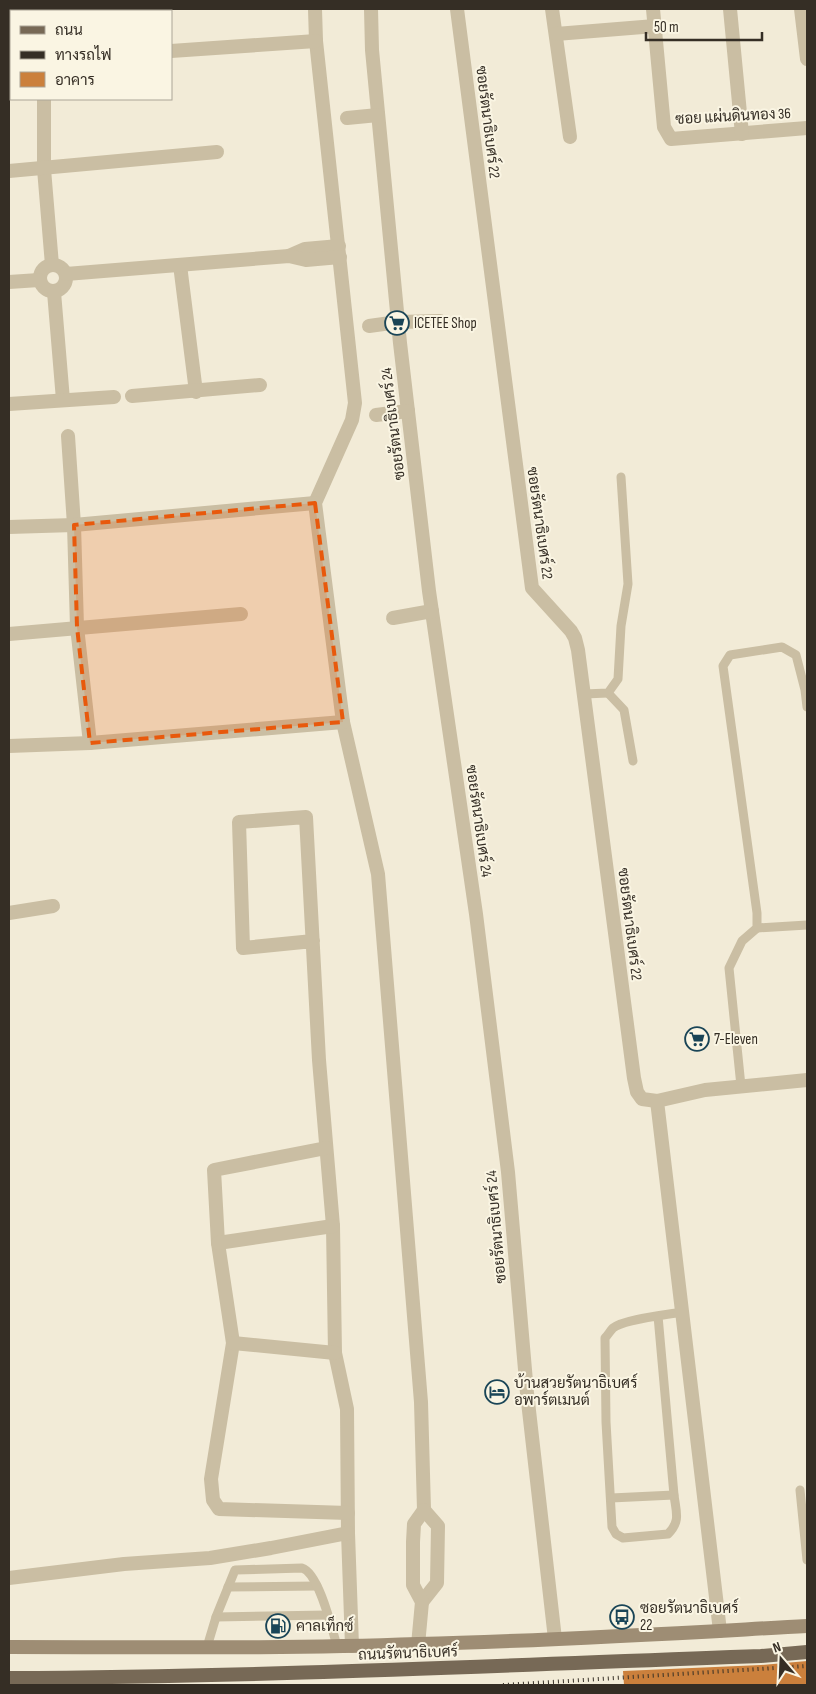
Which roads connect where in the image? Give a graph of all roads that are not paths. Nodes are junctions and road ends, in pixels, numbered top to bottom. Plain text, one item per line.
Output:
1 (315, 9) edge
2 (371, 9) edge
3 (456, 9) edge
4 (552, 9) edge
5 (653, 9) edge
6 (730, 9) edge
7 (801, 9) edge
8 (655, 26) junction
9 (556, 34) junction
10 (316, 40) junction
11 (172, 51) edge
12 (807, 59) edge
13 (44, 100) edge
14 (378, 115) junction
15 (347, 118) dead end
16 (807, 128) edge
17 (742, 134) junction
18 (570, 137) dead end
19 (217, 152) dead end
20 (44, 169) junction
21 (9, 171) edge
22 (340, 252) junction
23 (52, 265) junction
24 (180, 265) junction
25 (66, 274) junction
26 (40, 280) junction
27 (9, 282) edge
28 (54, 292) junction
29 (440, 321) dead end
30 (398, 322) junction
31 (369, 326) dead end
32 (260, 385) dead end
33 (196, 392) junction
34 (132, 396) dead end
35 (114, 397) dead end
36 (63, 400) junction
37 (9, 404) edge
38 (408, 411) junction
39 (376, 415) dead end
40 (68, 436) dead end
41 (621, 477) dead end
42 (315, 503) junction
43 (74, 525) junction
44 (9, 528) edge
45 (432, 612) junction
46 (241, 614) dead end
47 (393, 618) dead end
48 (77, 627) junction
49 (9, 634) edge
50 (608, 693) junction
51 (584, 694) junction
52 (807, 707) edge
53 (343, 722) junction
54 (90, 743) junction
55 (9, 746) edge
56 (632, 761) dead end
57 (53, 906) dead end
58 (9, 913) edge
59 (807, 925) edge
60 (756, 928) junction
61 (312, 942) junction
62 (807, 1080) edge
63 (741, 1086) junction
64 (657, 1101) junction
65 (326, 1148) junction
66 (333, 1226) junction
67 (218, 1243) junction
68 (682, 1312) junction
69 (658, 1316) junction
70 (233, 1343) junction
71 (335, 1353) junction
72 (800, 1490) dead end
73 (674, 1495) junction
74 (611, 1498) junction
75 (424, 1510) junction
76 (348, 1513) junction
77 (805, 1520) edge
78 (348, 1533) junction
79 (807, 1560) edge
80 (9, 1578) edge
81 (317, 1586) junction
82 (228, 1587) junction
83 (422, 1602) junction
84 (327, 1615) junction
85 (216, 1617) junction
86 (807, 1626) edge
87 (720, 1631) junction
88 (555, 1639) junction
89 (418, 1644) junction
90 (9, 1646) edge
91 (337, 1646) junction
92 (352, 1646) junction
93 (207, 1647) junction
94 (807, 1652) edge
95 (9, 1678) edge

1 - 10 street
2 - 14 street, ซอยรัตนาธิเบศร์ 24
3 - 51 street, ซอยรัตนาธิเบศร์ 22
4 - 9 street
5 - 8 street, ซอย แผ่นดินทอง 36
6 - 17 street
7 - 12 street
8 - 9 street
8 - 17 street, ซอย แผ่นดินทอง 36
9 - 18 street
10 - 11 street
10 - 22 street
13 - 20 street
14 - 15 street
14 - 30 street, ซอยรัตนาธิเบศร์ 24
16 - 17 street, ซอย แผ่นดินทอง 36
19 - 20 street
20 - 21 street
20 - 23 street
22 - 24 street
22 - 42 street
23 - 25 street
23 - 26 street
24 - 25 street
24 - 33 street
25 - 28 street
26 - 27 street
26 - 28 street
28 - 36 street
29 - 30 street
30 - 31 street
30 - 38 street, ซอยรัตนาธิเบศร์ 24
32 - 33 street
33 - 34 street
35 - 36 street
36 - 37 street
38 - 39 street
38 - 45 street, ซอยรัตนาธิเบศร์ 24
40 - 43 street
41 - 50 lane
42 - 43 street
42 - 53 street
43 - 44 street
43 - 48 street
45 - 47 street
45 - 88 street, ซอยรัตนาธิเบศร์ 24
46 - 48 street
48 - 49 street
48 - 54 street
50 - 51 lane
50 - 56 lane
51 - 64 street, ซอยรัตนาธิเบศร์ 22
52 - 60 lane
53 - 54 street
53 - 75 street
54 - 55 street
57 - 58 street
59 - 60 lane
60 - 63 lane
61 - 61 street
61 - 65 street
62 - 63 street
63 - 64 street
64 - 68 street
65 - 66 street
65 - 67 street
66 - 67 street
66 - 71 street
67 - 70 street
68 - 69 lane
68 - 87 street
69 - 73 lane
69 - 74 lane
70 - 71 street
70 - 76 street
71 - 76 street
72 - 77 lane
73 - 74 lane
73 - 74 lane
75 - 83 street
75 - 83 street
76 - 78 street
77 - 79 lane
78 - 80 street
78 - 92 street
81 - 82 lane
81 - 82 lane
81 - 84 lane
82 - 85 lane
83 - 89 street
84 - 85 lane
84 - 91 lane
85 - 93 lane
86 - 87 main road, ถนนรัตนาธิเบศร์
87 - 88 main road, ถนนรัตนาธิเบศร์
88 - 89 main road, ถนนรัตนาธิเบศร์
89 - 92 main road, ถนนรัตนาธิเบศร์
90 - 93 main road, ถนนรัตนาธิเบศร์
91 - 92 main road, ถนนรัตนาธิเบศร์
91 - 93 main road, ถนนรัตนาธิเบศร์
94 - 95 main road, ถนนรัตนาธิเบศร์

